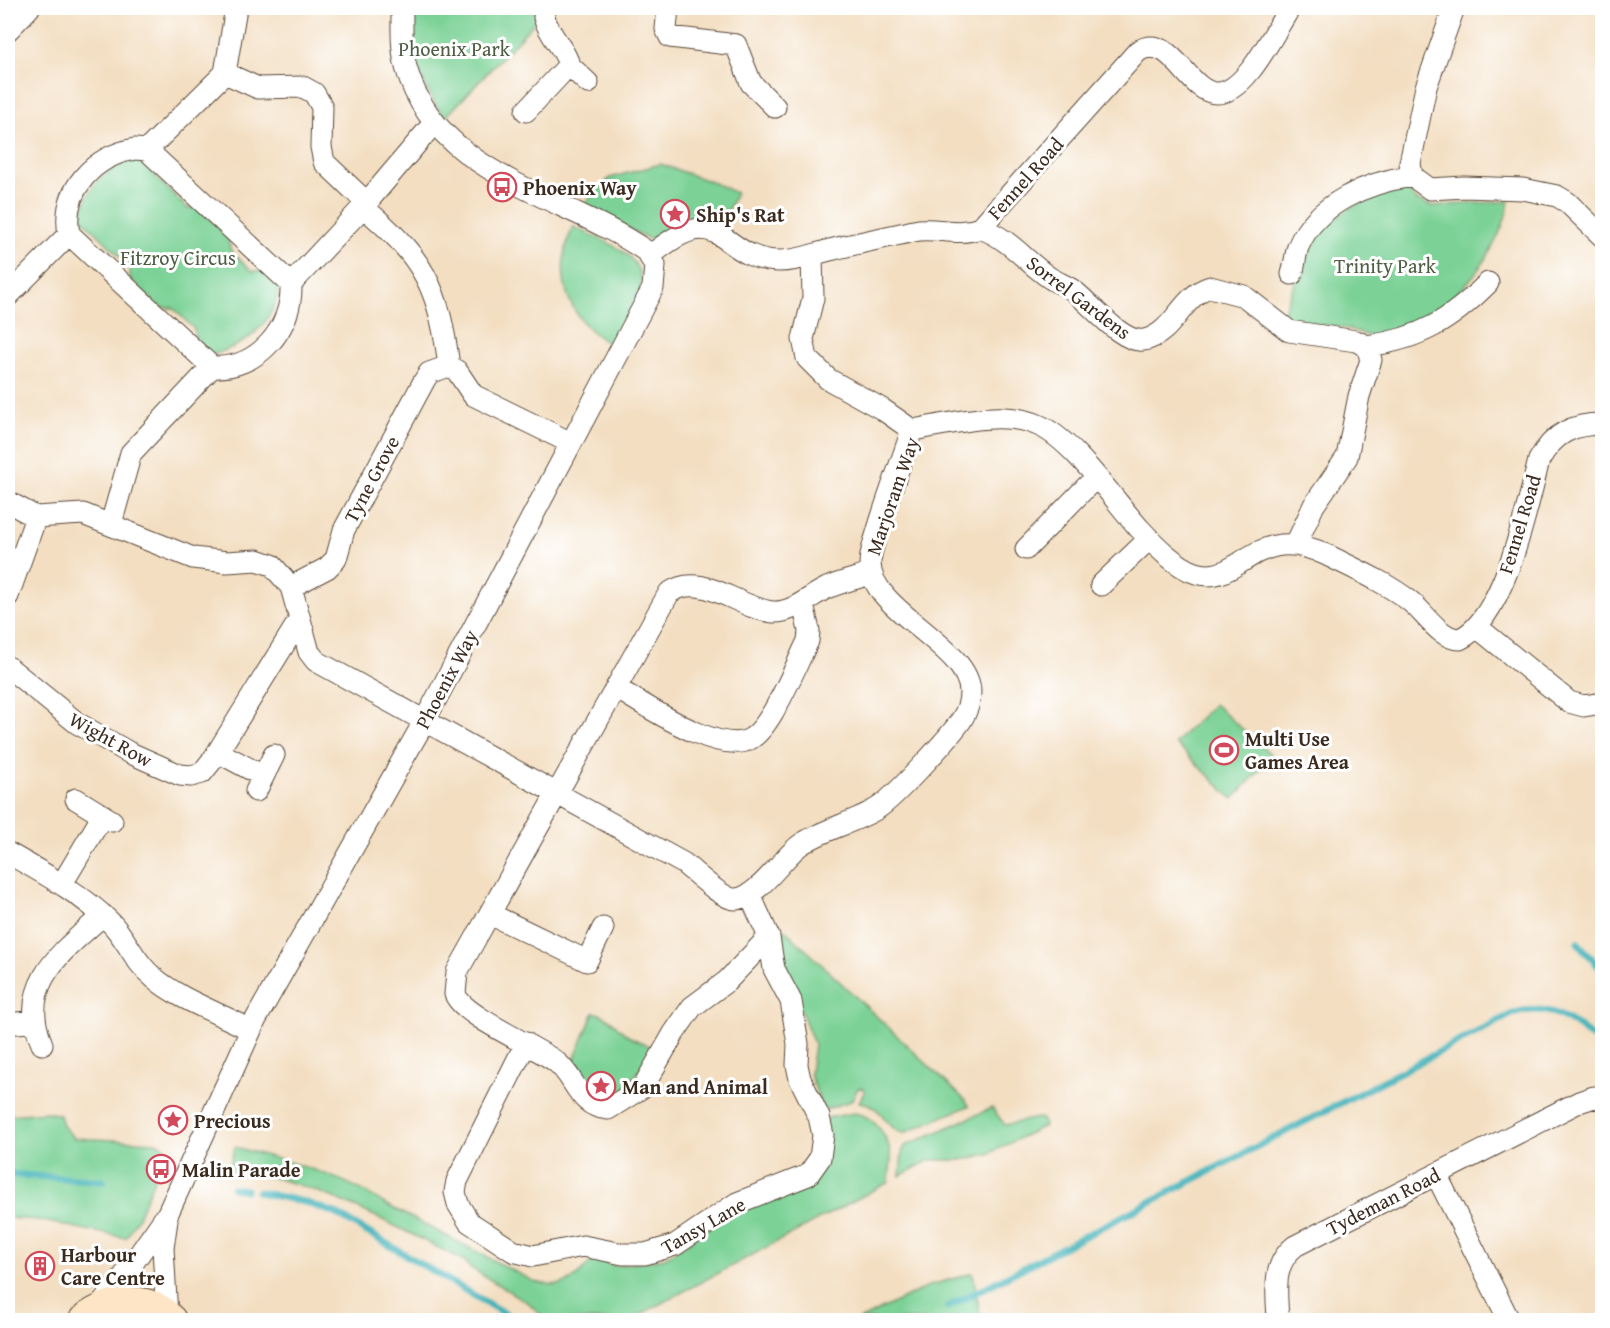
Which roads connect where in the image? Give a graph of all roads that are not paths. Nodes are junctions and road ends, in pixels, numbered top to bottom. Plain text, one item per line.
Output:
1 (29, 8) edge
2 (236, 8) edge
3 (402, 8) edge
4 (668, 8) edge
5 (1290, 8) edge
6 (1455, 8) edge
7 (541, 17) edge
8 (8, 30) edge
9 (569, 65) junction
10 (225, 74) junction
11 (588, 83) dead end
12 (775, 107) dead end
13 (526, 111) dead end
14 (434, 123) junction
15 (147, 150) junction
16 (1412, 176) junction
17 (365, 205) junction
18 (980, 228) junction
19 (69, 234) junction
20 (1602, 236) edge
21 (812, 255) junction
22 (650, 256) junction
23 (1292, 274) dead end
24 (291, 284) junction
25 (1488, 284) dead end
26 (8, 296) edge
27 (1366, 346) junction
28 (449, 366) junction
29 (212, 367) junction
30 (1602, 424) edge
31 (912, 430) junction
32 (571, 443) junction
33 (1095, 478) junction
34 (8, 502) edge
35 (36, 517) junction
36 (111, 524) junction
37 (1149, 538) junction
38 (1296, 544) junction
39 (1026, 549) dead end
40 (871, 574) junction
41 (1101, 585) dead end
42 (291, 587) junction
43 (8, 596) edge
44 (804, 603) junction
45 (300, 619) junction
46 (1477, 627) junction
47 (8, 667) edge
48 (616, 688) junction
49 (1602, 703) edge
50 (424, 722) junction
51 (218, 752) junction
52 (274, 756) dead end
53 (557, 793) junction
54 (76, 799) dead end
55 (8, 853) edge
56 (62, 884) junction
57 (750, 895) junction
58 (490, 914) junction
59 (103, 915) junction
60 (603, 928) dead end
61 (770, 937) junction
62 (35, 1021) junction
63 (8, 1024) edge
64 (251, 1030) junction
65 (526, 1043) junction
66 (42, 1044) dead end
67 (1602, 1099) edge
68 (1436, 1174) junction
69 (168, 1213) junction
70 (89, 1316) edge
71 (169, 1318) edge
72 (1278, 1320) edge
73 (1509, 1320) edge

1 - 8 street
2 - 10 street
3 - 14 street
4 - 12 street
5 - 18 street, Fennel Road
6 - 16 street
7 - 9 street
9 - 11 street
9 - 13 street
10 - 15 street
10 - 17 street
14 - 17 street
14 - 22 street
15 - 19 street
15 - 24 street
16 - 20 street
16 - 23 street
17 - 24 street
17 - 28 street
18 - 21 street, Fennel Road
18 - 27 street, Sorrel Gardens
19 - 26 street
19 - 29 street
21 - 22 street, Fennel Road
21 - 31 street
22 - 32 street, Phoenix Way
24 - 29 street
25 - 27 street, Sorrel Gardens
27 - 38 street
28 - 32 street
28 - 42 street, Tyne Grove
29 - 36 street
30 - 46 street, Fennel Road
31 - 33 street, Marjoram Way
31 - 40 street, Marjoram Way
32 - 50 street, Phoenix Way
33 - 37 street, Marjoram Way
33 - 39 street
34 - 35 street
35 - 36 street
35 - 43 street
36 - 42 street
37 - 38 street, Marjoram Way
37 - 41 street
38 - 46 street
40 - 44 street
40 - 57 street, Marjoram Way
42 - 45 street
44 - 48 street
44 - 48 street
45 - 50 street
45 - 51 street, Wight Row
46 - 49 street
47 - 51 street, Wight Row
48 - 53 street
50 - 53 street
50 - 64 street, Phoenix Way
51 - 52 street
53 - 57 street
53 - 58 street
54 - 56 street
55 - 56 street
56 - 59 street
57 - 61 street, Tansy Lane
58 - 60 street
58 - 65 street
59 - 62 street
59 - 64 street
61 - 65 street
61 - 65 street, Tansy Lane
62 - 63 street
62 - 66 street
64 - 69 street, Phoenix Way
67 - 68 street, Tydeman Road
68 - 72 street, Tydeman Road
68 - 73 street
69 - 70 street, Phoenix Way
69 - 71 street, Phoenix Way
70 - 71 street

